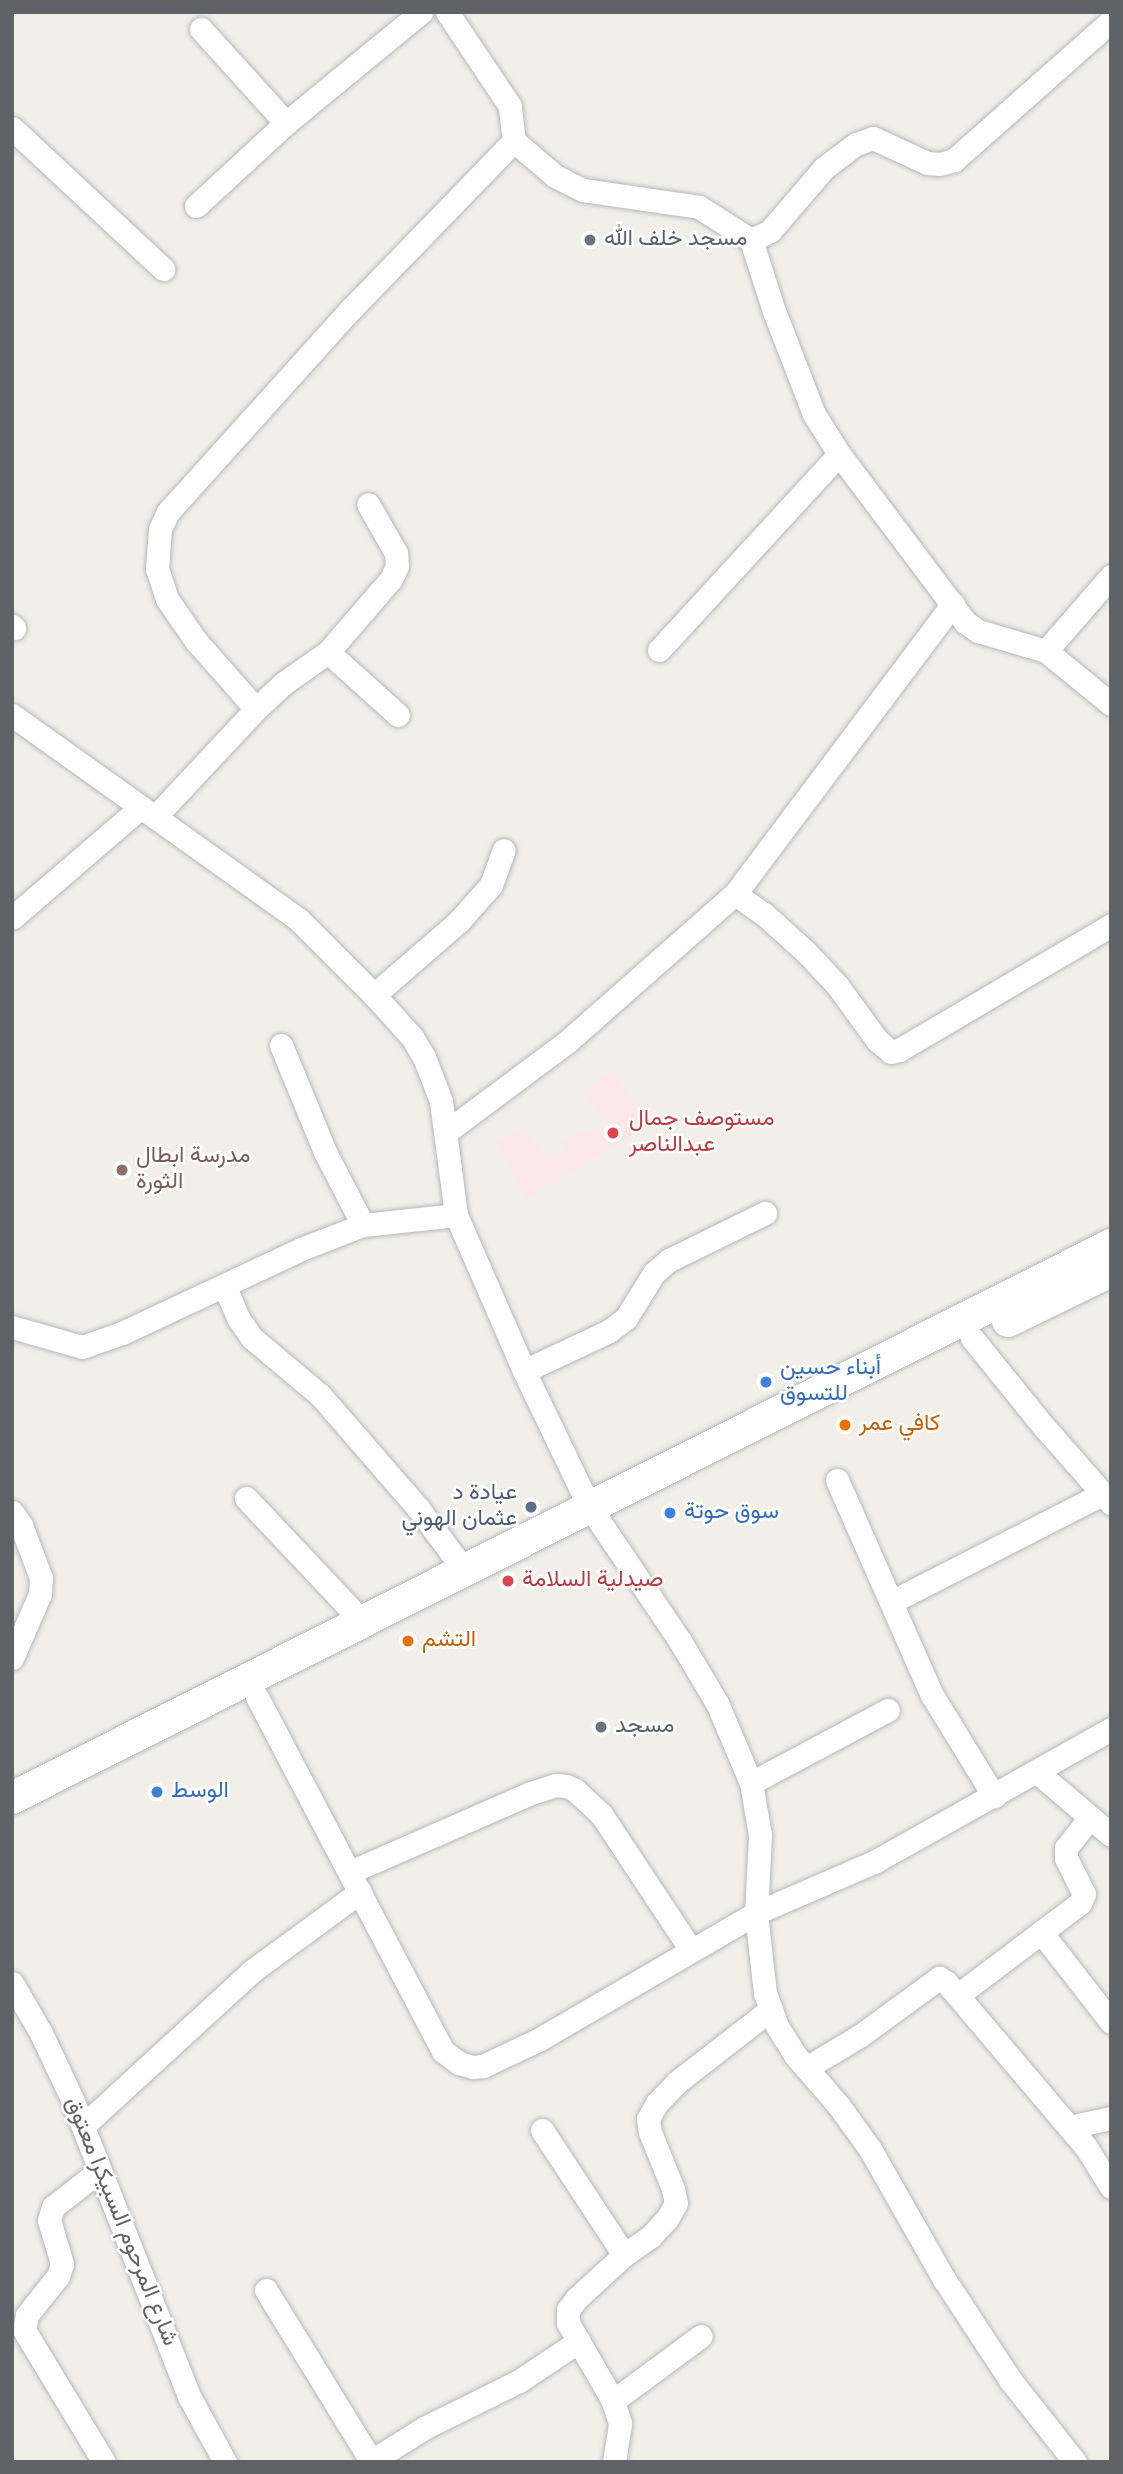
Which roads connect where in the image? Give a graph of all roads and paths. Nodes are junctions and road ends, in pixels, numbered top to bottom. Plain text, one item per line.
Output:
1 (421, 12) edge
2 (447, 12) edge
3 (1111, 21) edge
4 (201, 29) dead end
5 (286, 123) junction
6 (12, 128) edge
7 (514, 141) junction
8 (196, 206) dead end
9 (751, 240) junction
10 (163, 269) dead end
11 (839, 454) junction
12 (368, 504) dead end
13 (1111, 576) edge
14 (953, 604) junction
15 (659, 650) dead end
16 (1046, 651) junction
17 (328, 652) junction
18 (1111, 704) edge
19 (256, 709) junction
20 (12, 715) edge
21 (398, 715) dead end
22 (148, 812) junction
23 (504, 850) dead end
24 (735, 894) junction
25 (12, 918) edge
26 (1111, 925) edge
27 (374, 995) junction
28 (281, 1045) dead end
29 (446, 1132) junction
30 (765, 1213) dead end
31 (456, 1215) junction
32 (363, 1225) junction
33 (1111, 1245) edge
34 (1111, 1271) edge
35 (225, 1287) junction
36 (13, 1330) edge
37 (972, 1338) junction
38 (524, 1371) junction
39 (837, 1480) dead end
40 (246, 1497) dead end
41 (1106, 1498) edge
42 (12, 1512) edge
43 (594, 1514) junction
44 (464, 1570) junction
45 (893, 1601) junction
46 (362, 1621) junction
47 (12, 1658) edge
48 (257, 1697) junction
49 (888, 1710) dead end
50 (1111, 1729) edge
51 (1037, 1772) junction
52 (751, 1783) junction
53 (994, 1796) junction
54 (12, 1798) edge
55 (1090, 1817) junction
56 (12, 1821) edge
57 (1111, 1835) edge
58 (355, 1882) junction
59 (756, 1913) junction
60 (1041, 1932) junction
61 (691, 1950) junction
62 (12, 1983) edge
63 (958, 1995) junction
64 (771, 2009) junction
65 (1111, 2022) edge
66 (806, 2068) junction
67 (1111, 2118) edge
68 (83, 2126) junction
69 (1069, 2127) junction
70 (542, 2130) dead end
71 (99, 2171) junction
72 (1111, 2187) edge
73 (624, 2255) junction
74 (266, 2290) dead end
75 (701, 2336) dead end
76 (579, 2341) junction
77 (612, 2401) junction
78 (371, 2461) edge
79 (104, 2462) edge
80 (225, 2462) edge
81 (614, 2462) edge
82 (1075, 2462) edge

1 - 5 street
2 - 7 street
3 - 9 street
4 - 5 street
5 - 8 street
6 - 10 street
7 - 9 street
7 - 19 street
9 - 11 street
11 - 14 street
11 - 15 street
12 - 17 street
13 - 16 street
14 - 16 street
14 - 24 street
16 - 18 street
17 - 19 street
17 - 21 street
19 - 22 street
20 - 22 street
22 - 25 street
22 - 27 street
23 - 27 street
24 - 26 street
24 - 29 street
27 - 29 street
28 - 32 street
29 - 31 street
30 - 38 street
31 - 32 street
31 - 38 street
32 - 35 street
33 - 43 main road
34 - 37 main road
35 - 36 street
35 - 44 street
37 - 41 street
37 - 43 main road
38 - 43 street
39 - 45 street
40 - 46 street
41 - 45 street
42 - 47 street
43 - 44 main road
43 - 48 main road
43 - 52 street
44 - 46 main road
45 - 53 street
46 - 54 main road
48 - 56 main road
48 - 58 street
49 - 52 street
50 - 51 street
51 - 53 street
51 - 55 street
52 - 59 street
53 - 59 street
55 - 57 street
55 - 60 street
58 - 61 street
58 - 61 street
58 - 68 street
59 - 61 street
59 - 64 street
60 - 63 street
60 - 65 street
62 - 68 street, شارع المرحوم السبيكرا معتوق
63 - 66 street
63 - 69 street
64 - 66 street
64 - 73 street
66 - 82 street
67 - 69 street
68 - 71 street, شارع المرحوم السبيكرا معتوق
69 - 72 street
70 - 73 street
71 - 79 street
71 - 80 street, شارع المرحوم السبيكرا معتوق
73 - 76 street
74 - 78 street
75 - 77 street
76 - 77 street
76 - 78 street
77 - 81 street

